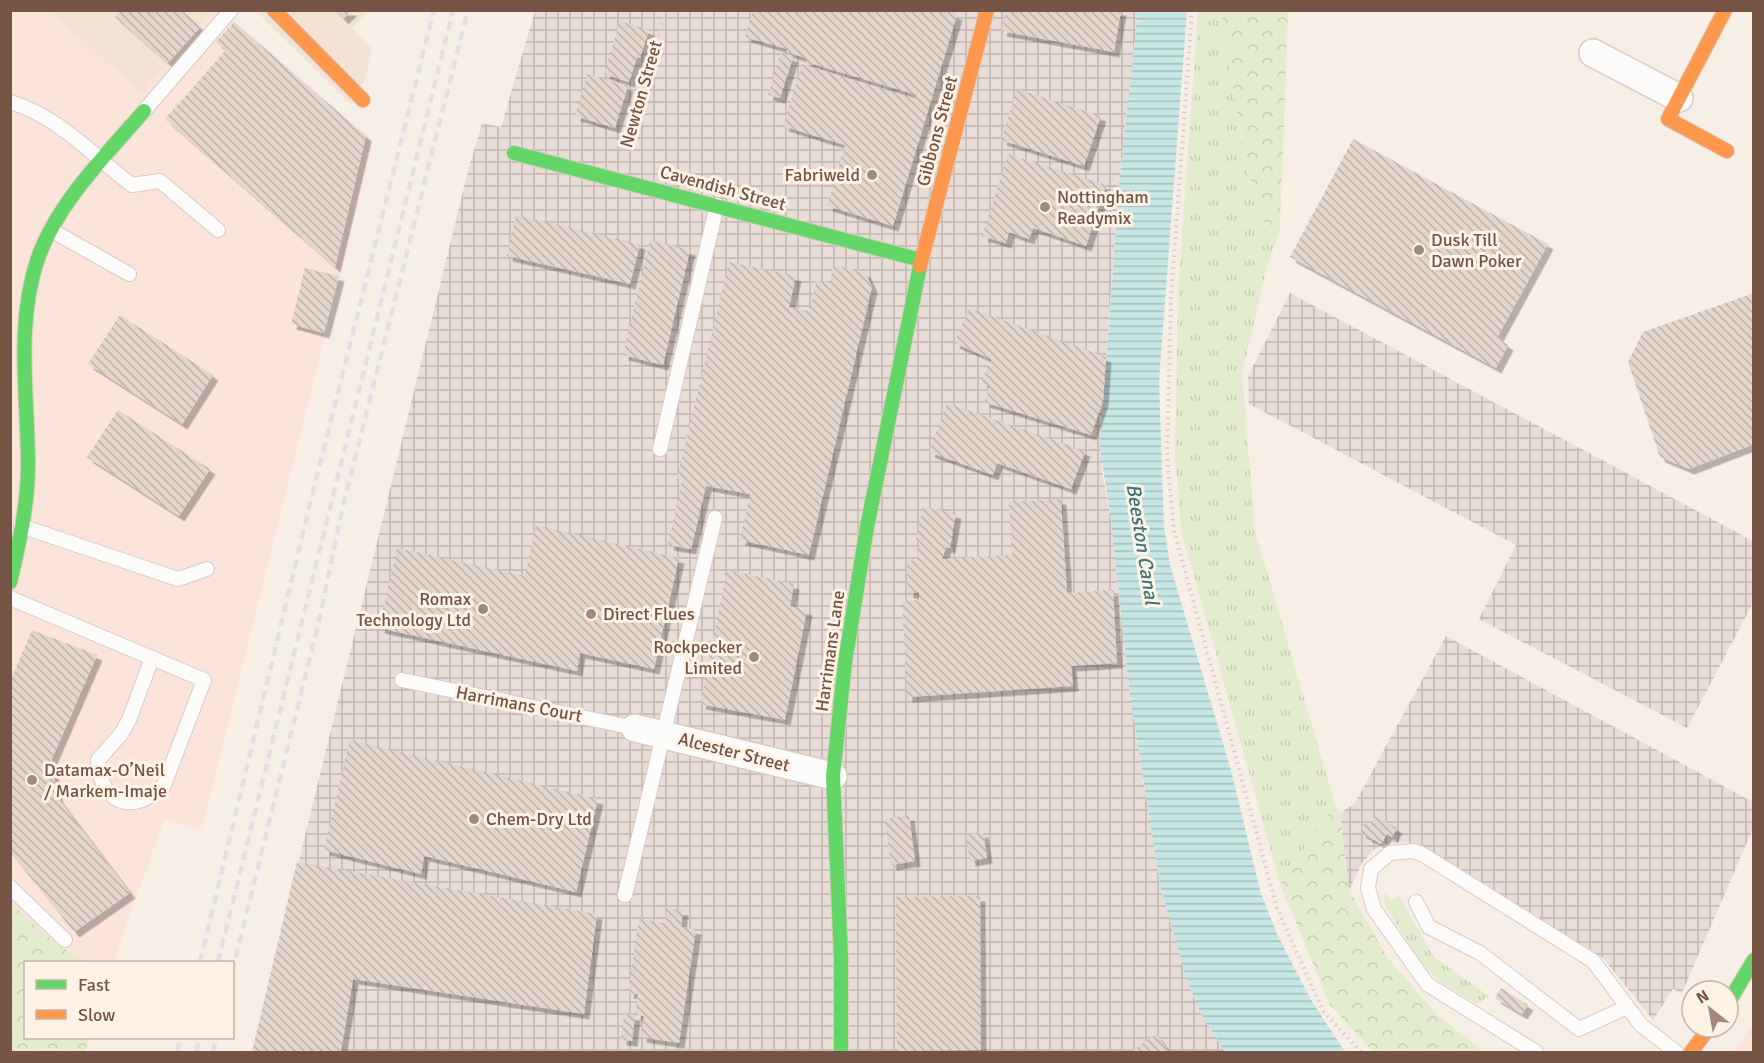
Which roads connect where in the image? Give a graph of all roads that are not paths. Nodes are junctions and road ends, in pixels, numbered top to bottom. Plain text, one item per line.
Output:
1 (231, 10) edge
2 (274, 10) edge
3 (987, 10) edge
4 (1725, 10) edge
5 (1593, 53) dead end
6 (1679, 98) junction
7 (363, 100) dead end
8 (10, 102) edge
9 (144, 111) joint
10 (1727, 152) dead end
11 (514, 153) dead end
12 (100, 161) junction
13 (717, 205) junction
14 (51, 230) junction
15 (218, 230) dead end
16 (921, 260) junction
17 (129, 274) dead end
18 (660, 449) dead end
19 (715, 518) dead end
20 (17, 525) edge
21 (207, 569) dead end
22 (10, 582) edge
23 (10, 598) edge
24 (152, 658) junction
25 (402, 680) dead end
26 (635, 728) joint
27 (664, 735) junction
28 (833, 776) junction
29 (10, 887) edge
30 (625, 895) dead end
31 (1416, 902) dead end
32 (65, 940) dead end
33 (1754, 960) edge
34 (1740, 983) edge
35 (1628, 1007) junction
36 (1701, 1039) edge
37 (841, 1053) edge
38 (1536, 1053) edge
39 (1676, 1053) edge
40 (1691, 1053) edge

1 - 9 lane
2 - 7 street
3 - 16 street, Gibbons Street
4 - 6 street
5 - 6 street
6 - 10 street
8 - 12 lane
9 - 12 street
11 - 13 street, Cavendish Street
12 - 14 street
12 - 15 lane
13 - 16 street, Cavendish Street
13 - 18 lane
14 - 17 lane
14 - 20 street
16 - 28 street, Harrimans Lane
19 - 27 lane
20 - 21 lane
20 - 22 street
23 - 24 lane
24 - 24 lane
25 - 26 lane, Harrimans Court
26 - 27 street, Alcester Street
27 - 28 street, Alcester Street
27 - 30 lane
28 - 37 street, Harrimans Lane
29 - 32 lane
31 - 35 lane
33 - 34 street
35 - 38 lane
35 - 39 lane
36 - 40 street

